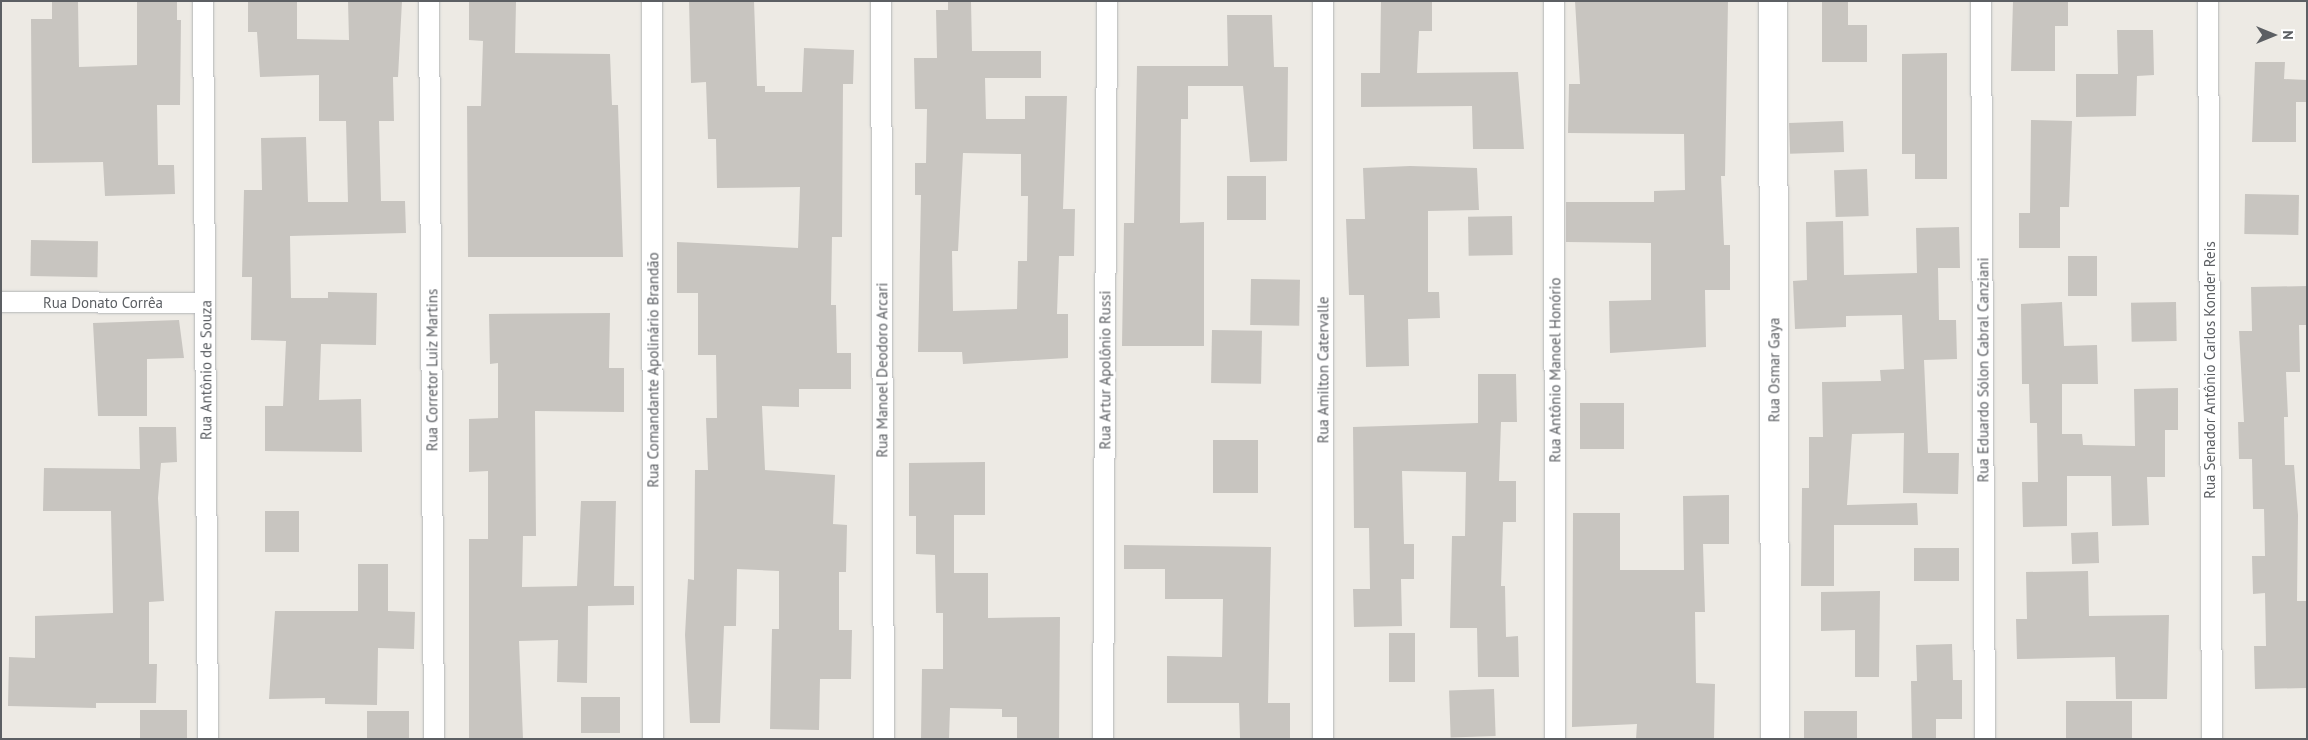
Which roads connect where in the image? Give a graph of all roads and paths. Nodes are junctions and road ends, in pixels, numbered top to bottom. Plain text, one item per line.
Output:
1 (203, 1) edge
2 (429, 1) edge
3 (652, 1) edge
4 (881, 1) edge
5 (1107, 1) edge
6 (1323, 1) edge
7 (1554, 1) edge
8 (1773, 1) edge
9 (1981, 1) edge
10 (2208, 1) edge
11 (1, 302) edge
12 (205, 303) junction
13 (208, 739) edge
14 (434, 739) edge
15 (653, 739) edge
16 (884, 739) edge
17 (1103, 739) edge
18 (1323, 739) edge
19 (1555, 739) edge
20 (1775, 739) edge
21 (1985, 739) edge
22 (2212, 739) edge

1 - 12 street, Rua Antônio de Souza
2 - 14 street, Rua Corretor Luiz Martins
3 - 15 street, Rua Comandante Apolinário Brandão
4 - 16 street, Rua Manoel Deodoro Arcari
5 - 17 street, Rua Artur Apolônio Russi
6 - 18 street, Rua Amilton Catervalle
7 - 19 street, Rua Antônio Manoel Honório
8 - 20 main road, Rua Osmar Gaya
9 - 21 street, Rua Eduardo Sólon Cabral Canziani
10 - 22 street, Rua Senador Antônio Carlos Konder Reis
11 - 12 street, Rua Donato Corrêa
12 - 13 street, Rua Antônio de Souza

